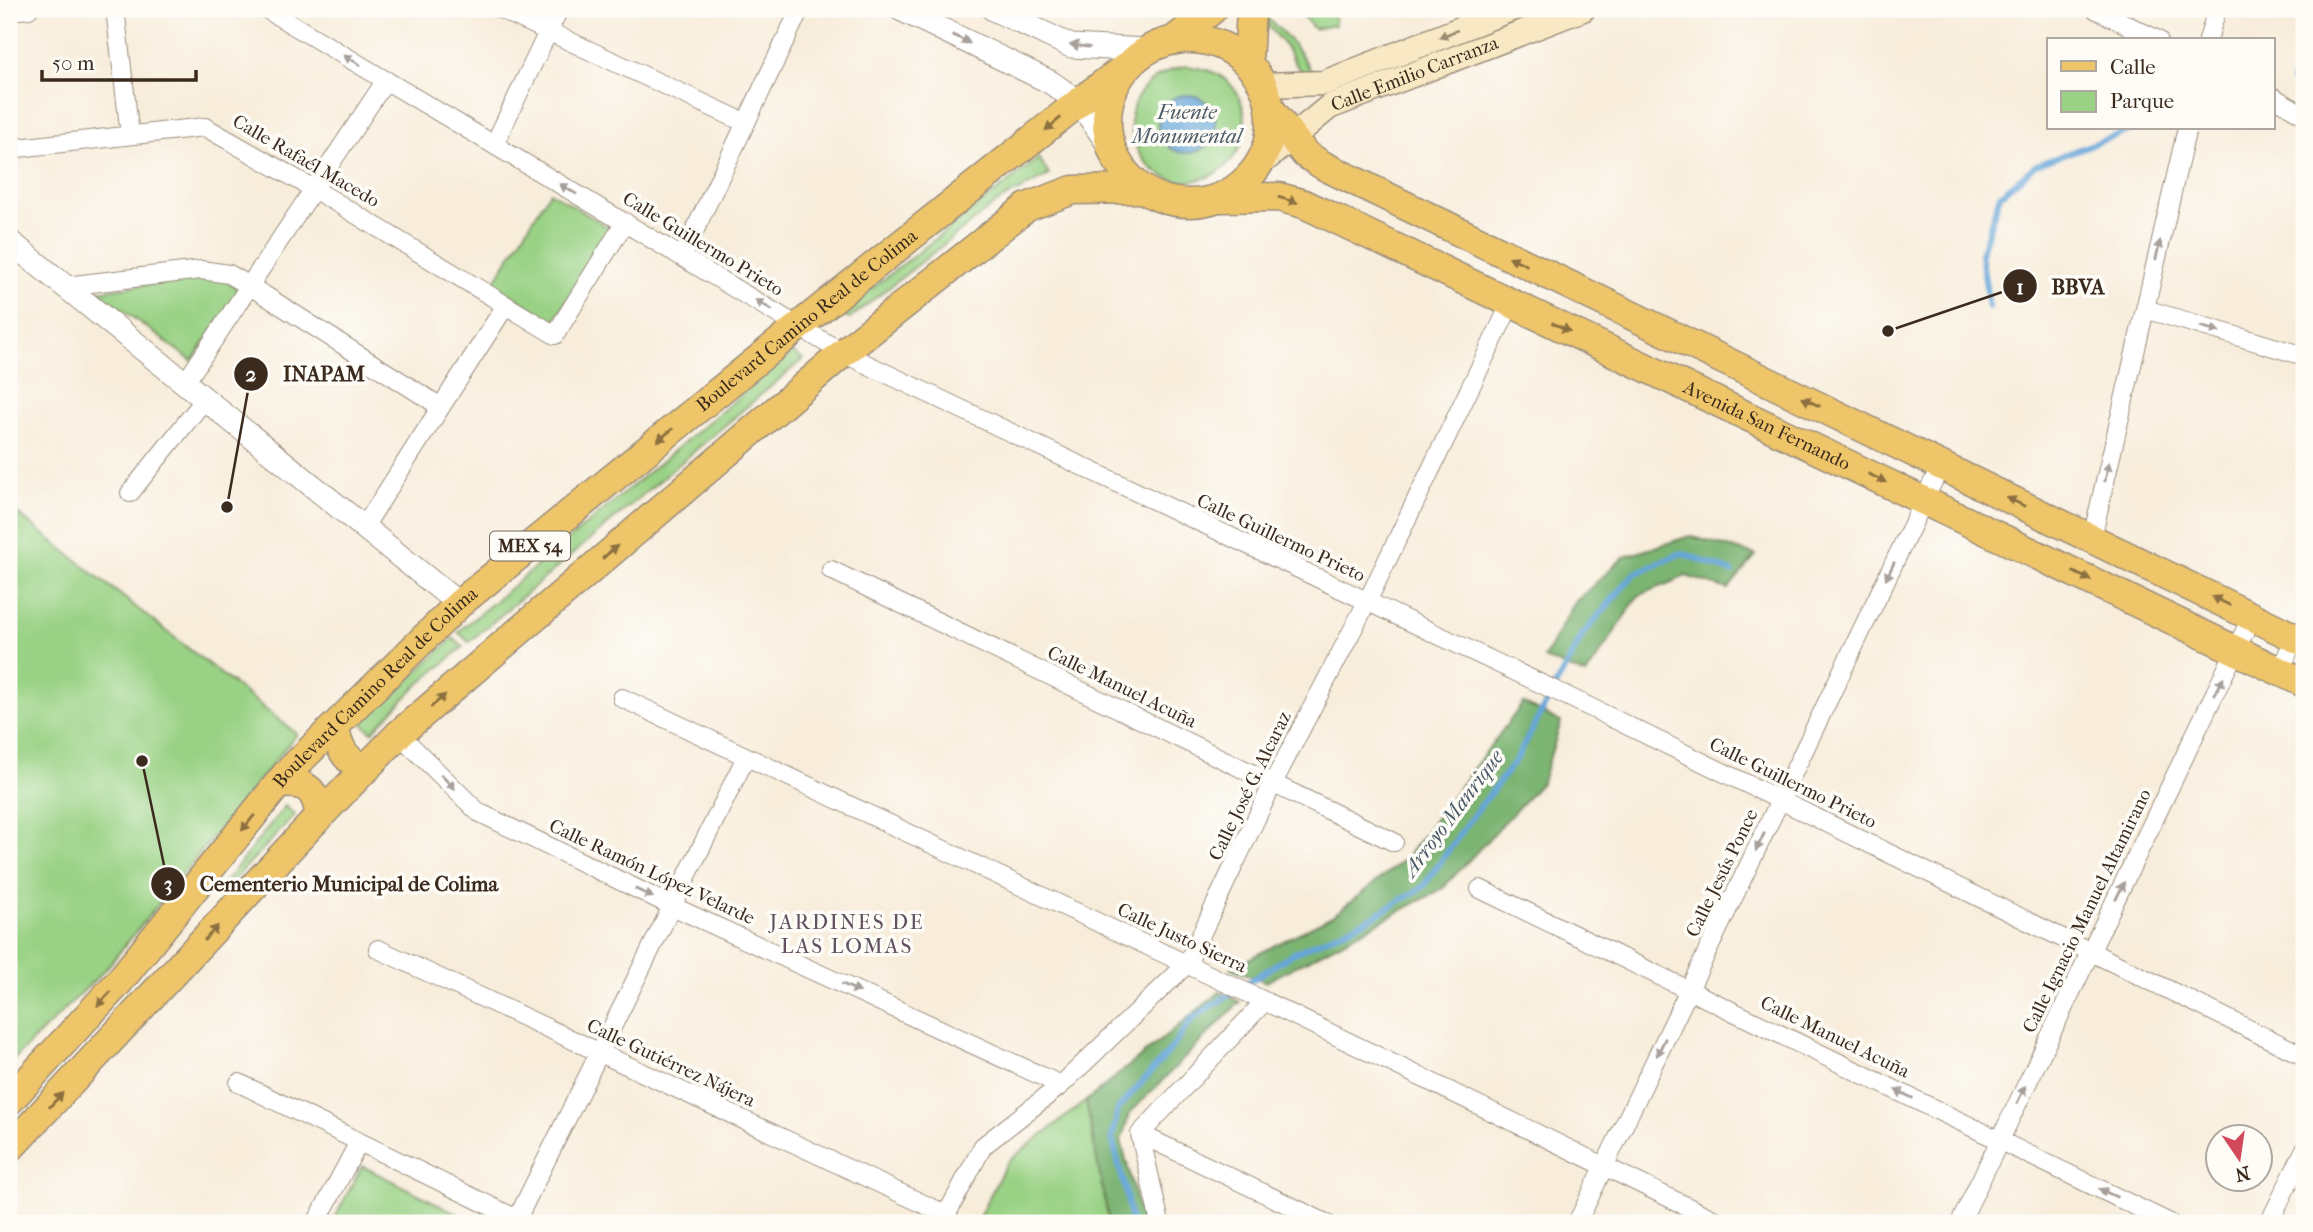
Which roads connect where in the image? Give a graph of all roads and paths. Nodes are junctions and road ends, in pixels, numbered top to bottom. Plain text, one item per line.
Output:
1 (29, 9) edge
2 (114, 9) edge
3 (266, 9) edge
4 (500, 9) edge
5 (559, 9) edge
6 (800, 9) edge
7 (900, 9) edge
8 (993, 9) edge
9 (1213, 9) edge
10 (1251, 9) edge
11 (1511, 9) edge
12 (1583, 9) edge
13 (2095, 9) edge
14 (2217, 9) edge
15 (9, 11) edge
16 (548, 31) junction
17 (2154, 38) edge
18 (2209, 38) edge
19 (1174, 40) junction
20 (1137, 58) junction
21 (386, 80) junction
22 (1261, 86) junction
23 (2275, 98) edge
24 (1079, 102) junction
25 (2304, 115) edge
26 (746, 123) junction
27 (2187, 130) edge
28 (130, 135) junction
29 (1291, 136) junction
30 (494, 145) junction
31 (1109, 145) junction
32 (9, 149) edge
33 (1261, 163) junction
34 (314, 189) junction
35 (1142, 189) junction
36 (1221, 198) junction
37 (625, 222) junction
38 (9, 241) edge
39 (682, 257) junction
40 (250, 285) junction
41 (65, 286) junction
42 (1511, 303) junction
43 (506, 305) junction
44 (2145, 309) junction
45 (799, 326) junction
46 (1656, 328) junction
47 (844, 353) junction
48 (2304, 356) edge
49 (1641, 365) junction
50 (185, 383) junction
51 (205, 399) junction
52 (441, 407) junction
53 (1941, 465) junction
54 (130, 493) dead end
55 (1924, 500) junction
56 (364, 527) junction
57 (2092, 538) junction
58 (831, 570) dead end
59 (1367, 602) junction
60 (459, 604) junction
61 (2252, 616) junction
62 (2301, 639) edge
63 (2236, 650) junction
64 (2292, 677) edge
65 (622, 698) dead end
66 (335, 727) junction
67 (399, 734) junction
68 (746, 757) junction
69 (367, 768) junction
70 (1273, 783) junction
71 (279, 784) junction
72 (1780, 800) junction
73 (320, 816) junction
74 (1394, 842) dead end
75 (1480, 889) dead end
76 (672, 906) junction
77 (378, 949) dead end
78 (2090, 952) junction
79 (1187, 964) junction
80 (1689, 989) junction
81 (1261, 999) junction
82 (600, 1052) junction
83 (2304, 1056) edge
84 (239, 1083) dead end
85 (1061, 1085) junction
86 (9, 1101) edge
87 (1140, 1134) junction
88 (1999, 1140) junction
89 (359, 1142) junction
90 (9, 1149) edge
91 (2304, 1151) edge
92 (1604, 1166) junction
93 (945, 1219) edge
94 (519, 1222) edge
95 (316, 1223) edge
96 (1160, 1223) edge
97 (1326, 1223) edge
98 (1577, 1223) edge
99 (1721, 1223) edge
100 (1959, 1223) edge
101 (2170, 1223) edge
102 (2269, 1223) edge

1 - 15 street
2 - 28 street
21 -> 3 street, Calle Guillermo Prieto
4 - 16 street
5 - 16 street
6 - 26 street
7 -> 24 street
20 -> 8 street
9 - 19 main road
10 - 22 main road
11 -> 22 main road, Calle Emilio Carranza
12 - 29 main road, Calle Emilio Carranza
13 - 17 street
14 - 18 street
16 - 26 street
16 - 30 street
19 - 20 main road
19 - 22 main road
20 - 24 main road, Boulevard Camino Real de Colima / MEX 54
20 - 31 main road
21 - 30 street, Calle Guillermo Prieto
21 - 34 street
22 - 29 main road, Avenida San Fernando
22 - 33 main road
23 - 25 street
24 - 31 street
24 -> 45 main road, Boulevard Camino Real de Colima / MEX 54
26 - 39 street
44 -> 27 street
28 - 32 street, Calle Rafaél Macedo
28 - 34 street, Calle Rafaél Macedo
29 - 33 main road, Calle Emilio Carranza
46 -> 29 main road, Avenida San Fernando
37 -> 30 street, Calle Guillermo Prieto
31 - 35 main road
33 - 36 main road
34 - 40 street
34 - 43 street, Calle Rafaél Macedo
35 - 36 main road
35 - 47 main road, MEX 54
36 -> 42 main road, Avenida San Fernando
37 - 39 street, Calle Guillermo Prieto
37 - 43 street, Calle Rafaél Macedo
38 - 41 street
45 -> 39 street, Calle Guillermo Prieto
40 - 41 street
40 - 50 street
40 - 52 street
41 - 50 street
42 -> 49 main road, Avenida San Fernando
42 - 59 street, Calle José G. Alcaraz
43 - 52 street
44 -> 48 street
57 -> 44 street
45 - 47 street, Calle Guillermo Prieto
45 -> 60 main road, Boulevard Camino Real de Colima / MEX 54
46 - 49 main road
53 -> 46 main road, Avenida San Fernando
47 - 59 street, Calle Guillermo Prieto
67 -> 47 main road, MEX 54
49 -> 55 main road, Avenida San Fernando
50 - 51 street
51 - 54 street
51 - 56 street
52 - 56 street
53 - 55 street, Calle Jesús Ponce
57 -> 53 main road, Avenida San Fernando
55 -> 63 main road, Avenida San Fernando
55 -> 72 street, Calle Jesús Ponce
56 - 60 street
61 -> 57 main road, Avenida San Fernando
58 - 70 street, Calle Manuel Acuña
59 - 70 street, Calle José G. Alcaraz
59 - 72 street, Calle Guillermo Prieto
60 - 66 main road, Boulevard Camino Real de Colima / MEX 54
61 - 62 main road, Avenida San Fernando
61 - 63 street, Calle Ignacio Manuel Altamirano
62 - 64 street
63 - 64 main road, Avenida San Fernando
78 -> 63 street, Calle Ignacio Manuel Altamirano
65 - 68 street, Calle Justo Sierra
66 - 69 main road
66 - 71 main road, Boulevard Camino Real de Colima / MEX 54
67 - 69 main road, MEX 54
67 -> 76 street, Calle Ramón López Velarde
68 - 76 street
68 - 79 street, Calle Justo Sierra
69 - 73 main road, MEX 54
70 - 74 street, Calle Manuel Acuña
70 - 79 street, Calle José G. Alcaraz
71 - 73 main road
71 -> 86 main road, Boulevard Camino Real de Colima / MEX 54
72 - 78 street, Calle Guillermo Prieto
72 -> 80 street, Calle Jesús Ponce
90 -> 73 main road, MEX 54
75 - 80 street, Calle Manuel Acuña
76 - 82 street
76 -> 85 street, Calle Ramón López Velarde
77 - 82 street, Calle Gutiérrez Nájera
78 - 83 street, Calle Guillermo Prieto
88 -> 78 street, Calle Ignacio Manuel Altamirano
79 - 81 street, Calle Justo Sierra
79 - 85 street, Calle José G. Alcaraz
88 -> 80 street, Calle Manuel Acuña
80 -> 92 street, Calle Jesús Ponce
81 - 87 street
81 - 92 street, Calle Justo Sierra
82 - 93 street, Calle Gutiérrez Nájera
82 - 94 street
84 - 89 street
85 - 93 street, Calle José G. Alcaraz
87 - 96 street
87 - 97 street
88 - 100 street, Calle Ignacio Manuel Altamirano
101 -> 88 street, Calle Manuel Acuña
89 - 94 street
89 - 95 street
91 - 102 street
92 - 98 street, Calle Jesús Ponce
92 - 99 street, Calle Justo Sierra

